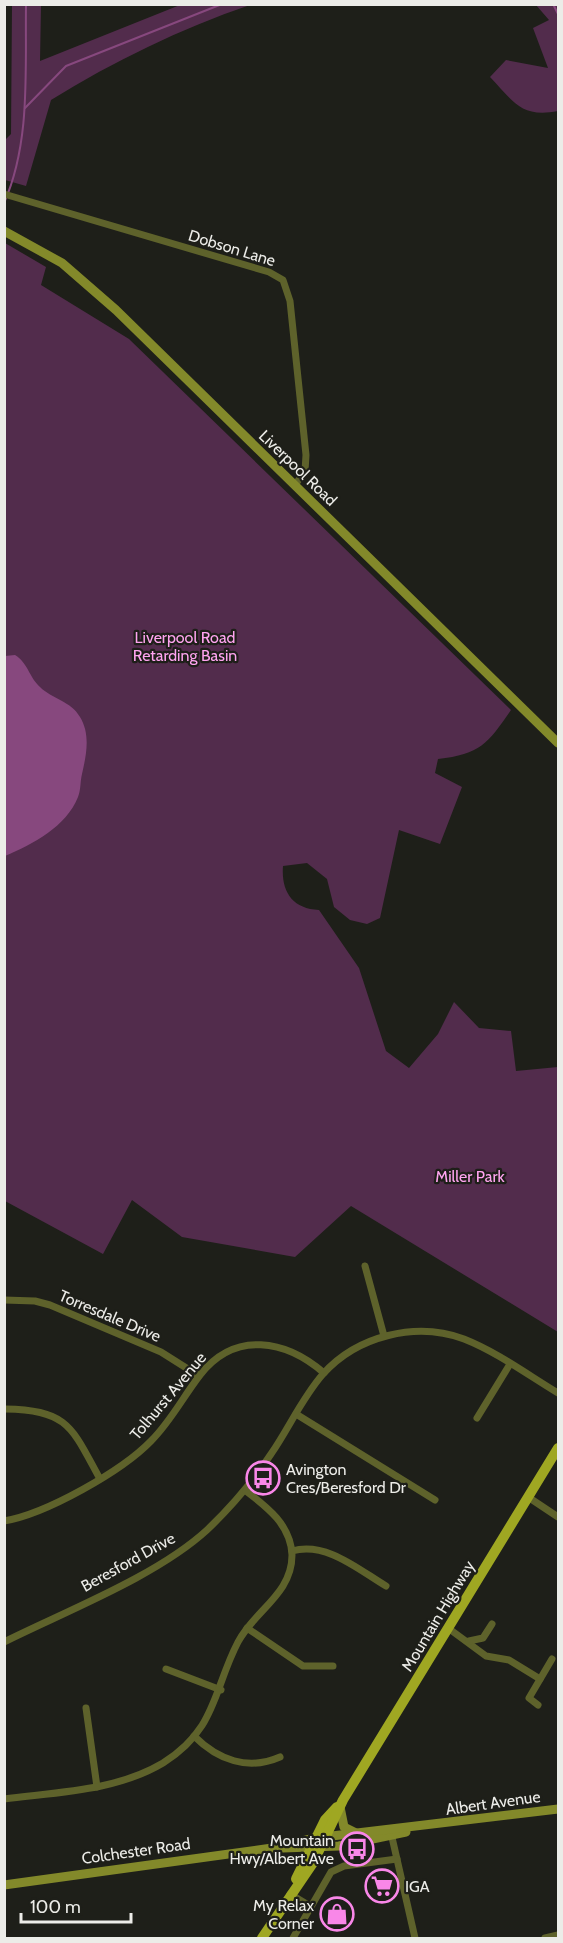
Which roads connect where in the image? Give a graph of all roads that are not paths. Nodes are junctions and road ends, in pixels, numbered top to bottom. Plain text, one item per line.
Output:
1 (8, 195) edge
2 (4, 231) edge
3 (295, 485) junction
4 (558, 743) edge
5 (365, 1266) dead end
6 (4, 1300) edge
7 (384, 1336) junction
8 (510, 1364) junction
9 (324, 1373) junction
10 (199, 1376) junction
11 (558, 1393) edge
12 (6, 1409) edge
13 (296, 1414) junction
14 (477, 1418) dead end
15 (558, 1448) edge
16 (100, 1479) junction
17 (246, 1491) junction
18 (528, 1497) junction
19 (435, 1500) dead end
20 (558, 1517) edge
21 (4, 1521) edge
22 (292, 1551) junction
23 (386, 1586) dead end
24 (492, 1624) dead end
25 (247, 1628) junction
26 (448, 1628) junction
27 (469, 1641) junction
28 (4, 1642) edge
29 (552, 1659) dead end
30 (333, 1666) dead end
31 (166, 1669) dead end
32 (540, 1679) junction
33 (221, 1690) junction
34 (538, 1705) dead end
35 (86, 1708) dead end
36 (194, 1736) junction
37 (280, 1757) dead end
38 (97, 1787) junction
39 (4, 1799) edge
40 (341, 1804) junction
41 (558, 1809) edge
42 (391, 1832) junction
43 (356, 1833) junction
44 (318, 1842) junction
45 (397, 1859) junction
46 (4, 1885) edge
47 (292, 1891) junction
48 (310, 1906) junction
49 (558, 1935) edge
50 (262, 1938) edge
51 (292, 1938) edge
52 (415, 1938) edge
53 (545, 1938) edge

1 - 3 street, Dobson Lane
2 - 3 main road, Liverpool Road
3 - 4 main road, Liverpool Road
5 - 7 street
6 - 10 street, Torresdale Drive
7 - 8 street, Beresford Drive
7 - 9 street, Beresford Drive
8 - 11 street, Beresford Drive
8 - 14 street
9 - 10 street, Tolhurst Avenue
9 - 13 street, Beresford Drive
10 - 16 street, Tolhurst Avenue
12 - 16 street
13 - 17 street, Beresford Drive
13 - 19 street
15 - 18 main road, Mountain Highway
16 - 21 street, Tolhurst Avenue
17 - 22 street
17 - 28 street, Beresford Drive
18 - 20 street
18 - 26 main road, Mountain Highway
22 - 23 street
22 - 25 street
24 - 27 street
25 - 30 street
25 - 33 street
26 - 27 street
26 - 40 main road, Mountain Highway
27 - 32 street
29 - 32 street
31 - 33 street
32 - 34 street
33 - 36 street
35 - 38 street
36 - 37 street
36 - 38 street
38 - 39 street
40 - 43 main road
40 - 44 main road, Mountain Highway
41 - 42 main road, Albert Avenue
42 - 43 main road, Albert Avenue
42 - 44 main road, Albert Avenue
42 - 45 street
43 - 44 main road, Albert Avenue
44 - 46 main road, Colchester Road
44 - 47 main road, Mountain Highway
45 - 48 street
45 - 52 street
47 - 48 street
47 - 50 main road, Mountain Highway
48 - 51 street
49 - 53 street

